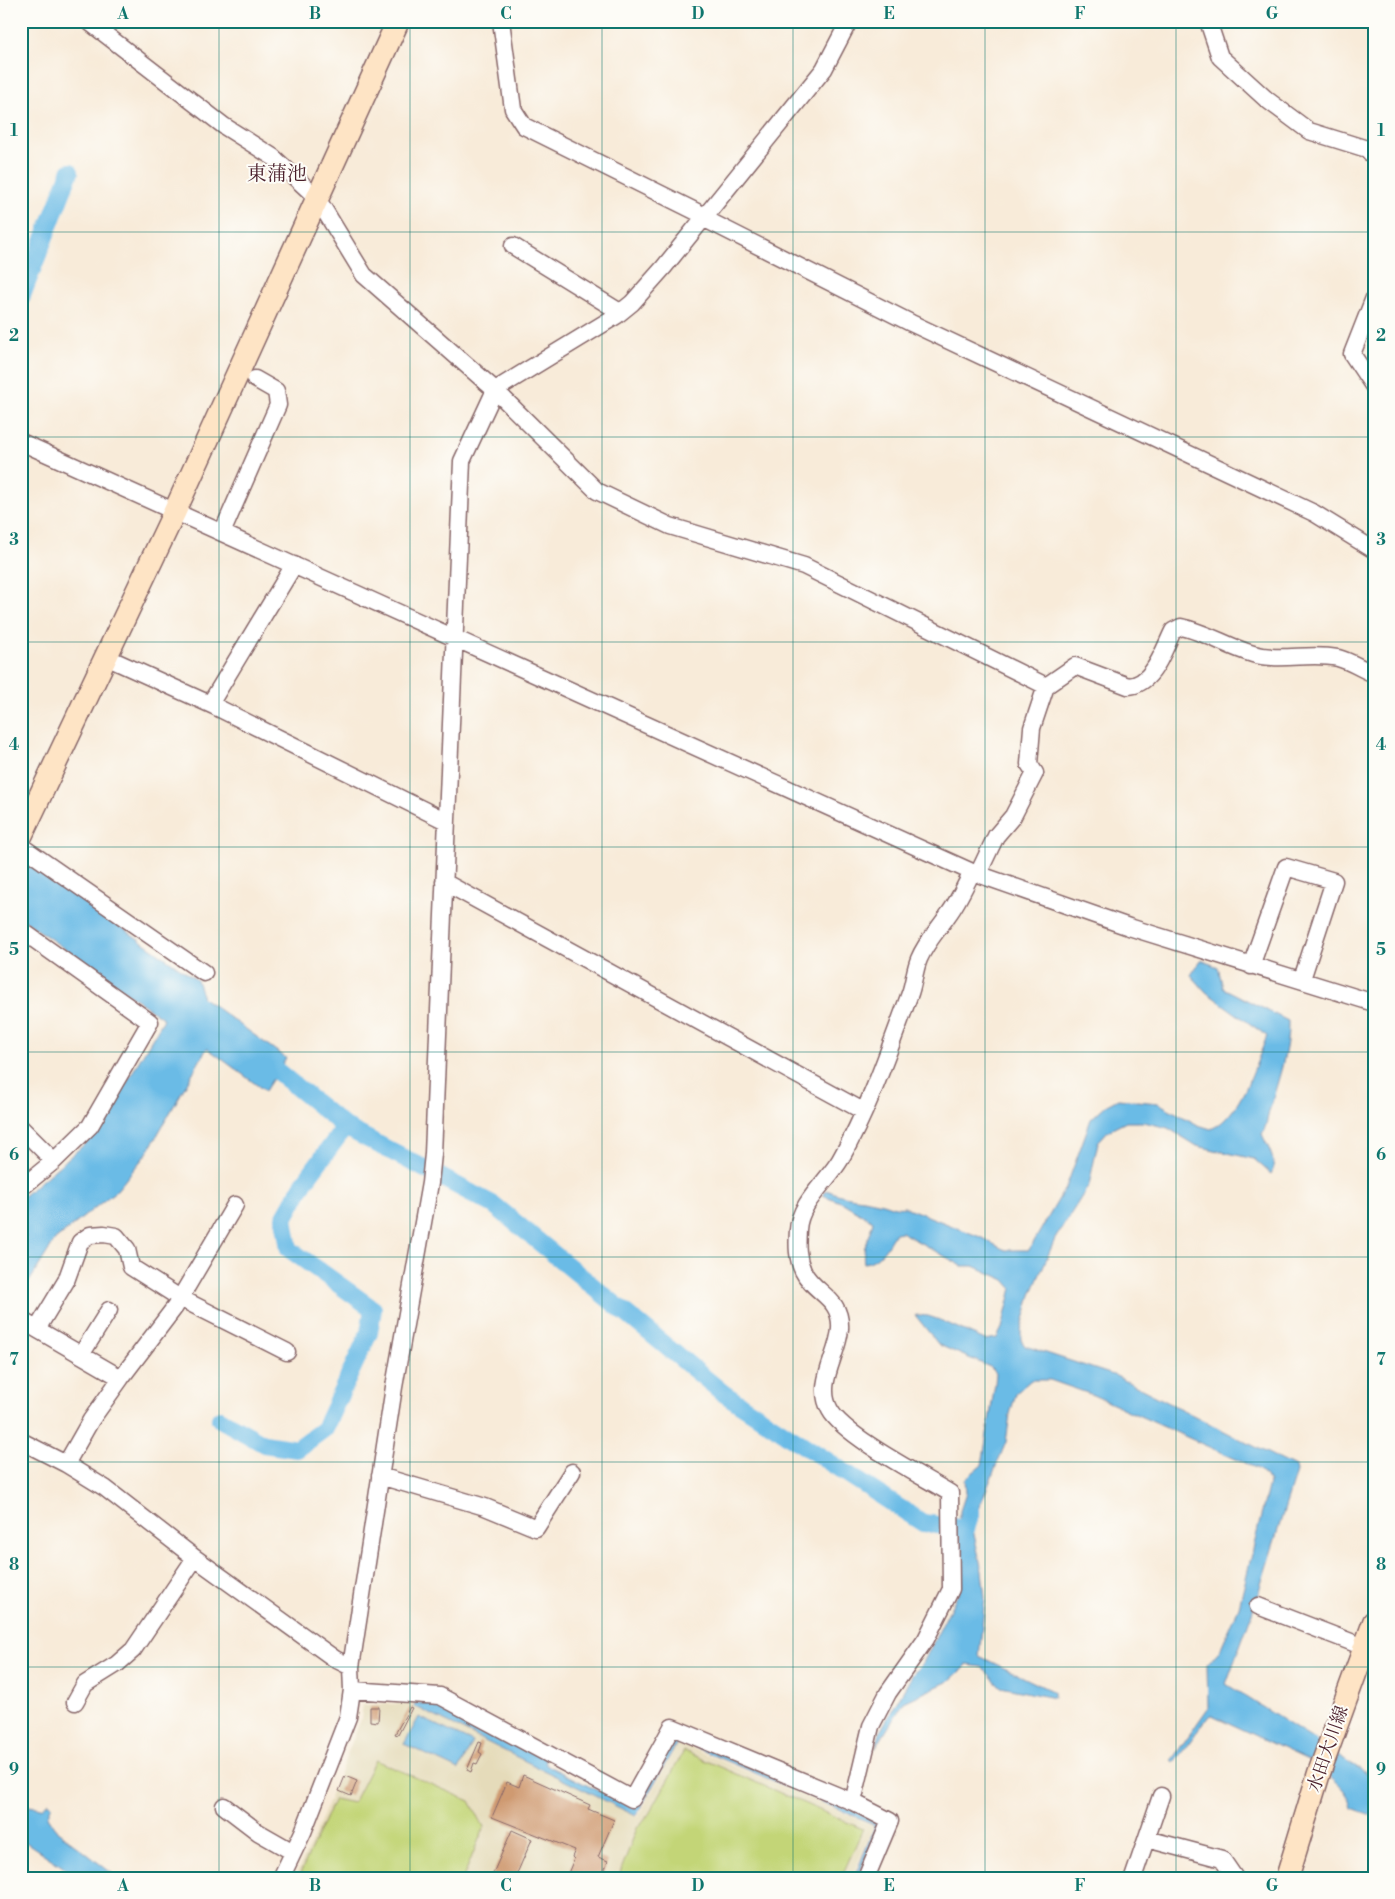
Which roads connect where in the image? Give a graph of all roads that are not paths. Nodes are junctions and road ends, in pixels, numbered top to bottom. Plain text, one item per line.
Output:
1 (88, 21) edge
2 (398, 21) edge
3 (501, 21) edge
4 (849, 21) edge
5 (1208, 21) edge
6 (1374, 157) edge
7 (317, 198) junction
8 (706, 218) junction
9 (513, 246) dead end
10 (1374, 298) edge
11 (620, 312) junction
12 (255, 379) dead end
13 (1374, 387) edge
14 (495, 390) junction
15 (21, 442) edge
16 (175, 511) junction
17 (222, 532) junction
18 (1374, 550) edge
19 (294, 565) junction
20 (454, 638) junction
21 (106, 658) junction
22 (1374, 674) edge
23 (1046, 686) junction
24 (210, 704) junction
25 (446, 821) junction
26 (21, 836) edge
27 (21, 846) edge
28 (975, 873) junction
29 (444, 882) junction
30 (21, 930) edge
31 (1251, 966) junction
32 (204, 974) dead end
33 (1302, 979) junction
34 (1374, 1003) edge
35 (863, 1111) junction
36 (21, 1128) edge
37 (54, 1162) junction
38 (21, 1188) edge
39 (235, 1205) dead end
40 (180, 1298) junction
41 (109, 1310) dead end
42 (21, 1320) edge
43 (37, 1329) junction
44 (287, 1352) dead end
45 (81, 1355) junction
46 (121, 1378) junction
47 (21, 1441) edge
48 (66, 1464) junction
49 (572, 1472) dead end
50 (380, 1476) junction
51 (195, 1558) junction
52 (1258, 1606) dead end
53 (1374, 1622) edge
54 (1364, 1648) junction
55 (351, 1667) junction
56 (352, 1690) junction
57 (76, 1702) dead end
58 (1162, 1796) dead end
59 (853, 1802) junction
60 (224, 1806) dead end
61 (1147, 1838) junction
62 (293, 1852) junction
63 (281, 1878) edge
64 (866, 1878) edge
65 (1133, 1878) edge
66 (1235, 1878) edge
67 (1287, 1878) edge

1 - 7 street
2 - 7 street
3 - 8 street
4 - 8 street
5 - 6 street
7 - 14 street
7 - 16 street
8 - 11 street
8 - 18 street
9 - 11 street
10 - 13 street
11 - 14 street
12 - 17 street
14 - 20 street
14 - 23 street
15 - 16 street
16 - 17 street
16 - 21 street
17 - 19 street
19 - 20 street
19 - 24 street
20 - 25 street
20 - 28 street
21 - 24 street
21 - 26 street
22 - 23 street
23 - 28 street
24 - 25 street
25 - 29 street
27 - 32 street
28 - 31 street
28 - 35 street
29 - 35 street
29 - 50 street
30 - 37 street
31 - 33 street
31 - 33 street
33 - 34 street
35 - 59 street
36 - 37 street
37 - 38 street
39 - 40 street
40 - 43 street
40 - 44 street
40 - 46 street
41 - 45 street
42 - 43 street
43 - 45 street
45 - 46 street
46 - 48 street
47 - 48 street
48 - 51 street
49 - 50 street
50 - 55 street
51 - 55 street
51 - 57 street
52 - 54 street
53 - 54 street, 水田大川線
54 - 67 street, 水田大川線
55 - 56 street
56 - 59 street
56 - 62 street
58 - 61 street
59 - 64 street
60 - 62 street
61 - 65 street
61 - 66 street
62 - 63 street

